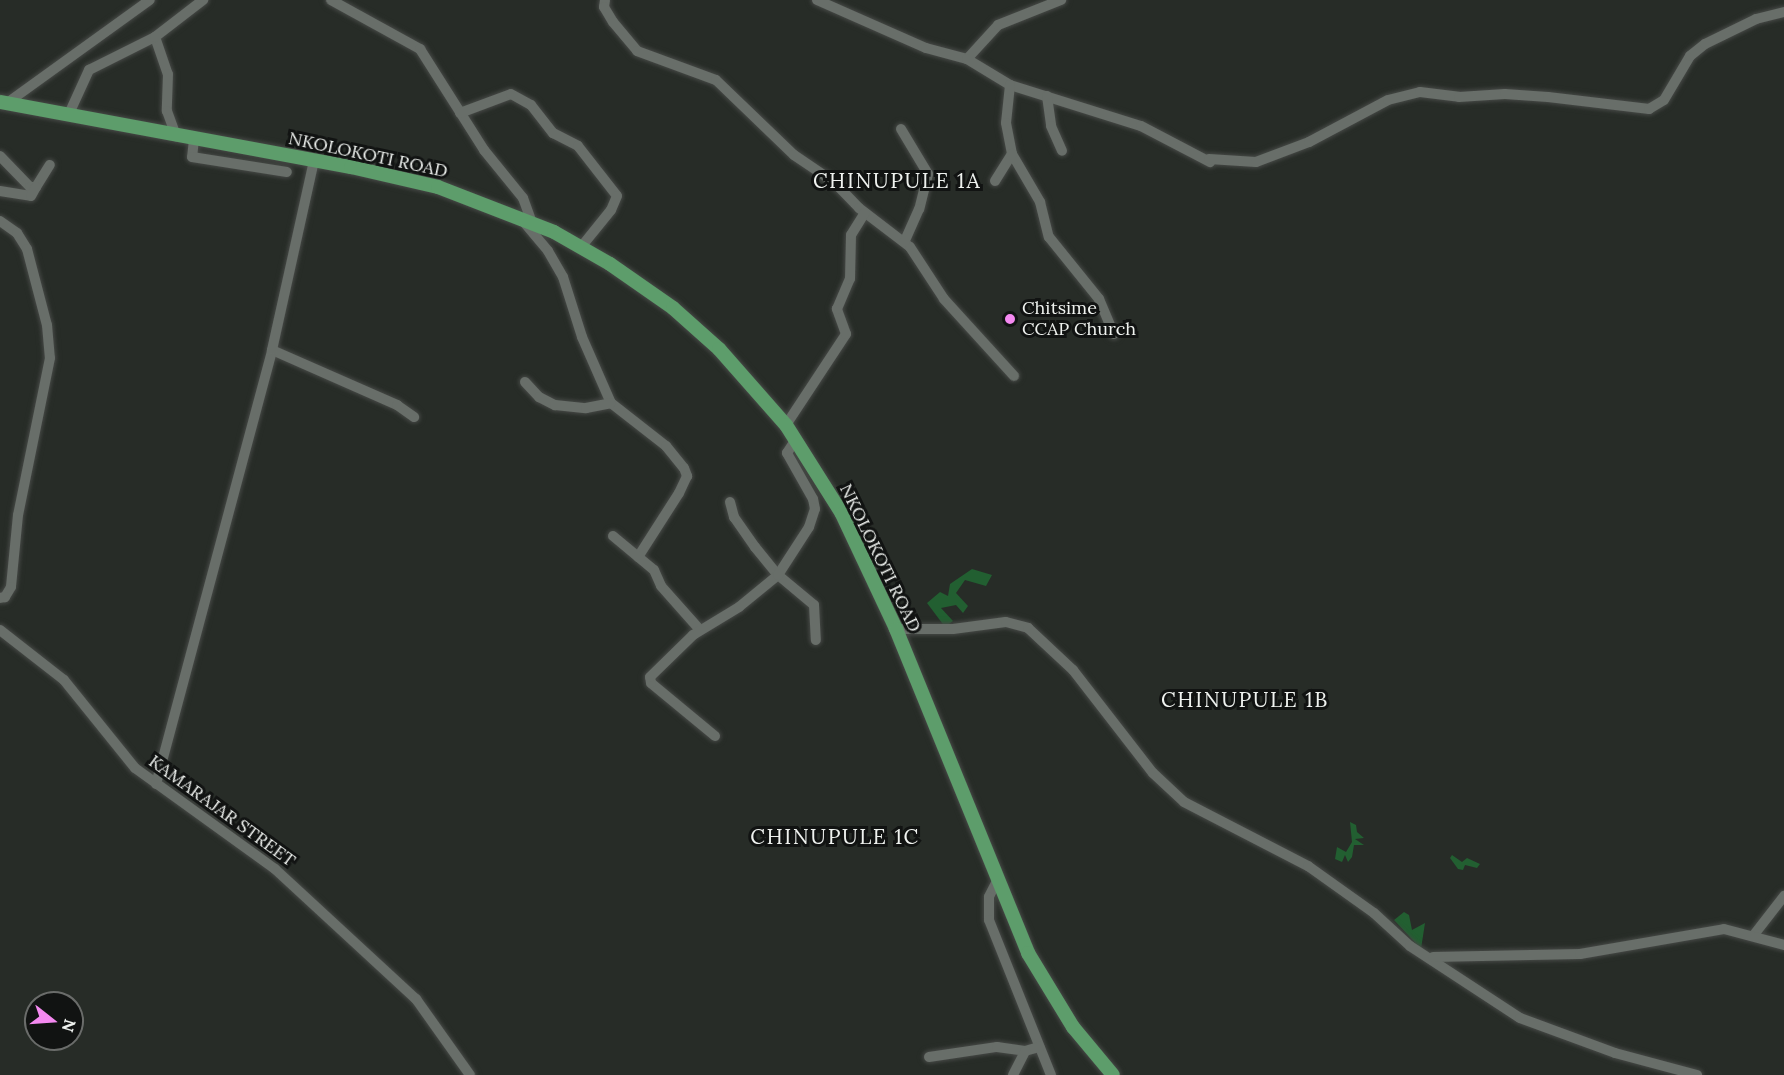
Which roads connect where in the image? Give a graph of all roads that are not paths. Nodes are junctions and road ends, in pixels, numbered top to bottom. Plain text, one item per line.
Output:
1 (150, 0) edge
2 (203, 0) edge
3 (331, 0) edge
4 (605, 0) edge
5 (817, 0) edge
6 (1061, 0) edge
7 (1784, 12) edge
8 (155, 37) junction
9 (967, 59) junction
10 (1010, 85) junction
11 (1047, 96) junction
12 (3, 103) edge
13 (460, 113) junction
14 (68, 116) junction
15 (901, 129) dead end
16 (176, 136) junction
17 (194, 139) junction
18 (1062, 151) dead end
19 (1012, 154) junction
20 (0, 156) edge
21 (314, 160) junction
22 (50, 165) dead end
23 (287, 172) dead end
24 (995, 181) dead end
25 (36, 187) junction
26 (0, 191) edge
27 (865, 213) junction
28 (516, 214) junction
29 (531, 220) junction
30 (0, 221) edge
31 (904, 242) junction
32 (582, 247) junction
33 (1114, 334) dead end
34 (272, 350) junction
35 (1014, 376) dead end
36 (525, 382) dead end
37 (611, 403) junction
38 (414, 417) dead end
39 (786, 425) junction
40 (796, 439) junction
41 (730, 502) dead end
42 (613, 536) dead end
43 (638, 557) junction
44 (778, 575) junction
45 (0, 597) edge
46 (896, 629) junction
47 (0, 630) edge
48 (700, 630) junction
49 (816, 640) dead end
50 (715, 736) dead end
51 (156, 784) junction
52 (998, 879) junction
53 (1784, 896) edge
54 (1753, 936) junction
55 (1784, 945) edge
56 (1433, 957) junction
57 (1039, 1047) junction
58 (1025, 1051) junction
59 (928, 1057) dead end
60 (470, 1075) edge
61 (1013, 1075) edge
62 (1051, 1075) edge
63 (1113, 1075) edge
64 (1697, 1075) edge

1 - 12 street
2 - 8 street
3 - 13 street
4 - 27 street
5 - 9 street
6 - 9 street
7 - 11 street
8 - 14 street
8 - 16 street
9 - 10 street
10 - 11 street
10 - 19 street
11 - 18 street
12 - 14 main road, NKOLOKOTI ROAD
13 - 29 street
13 - 32 street
14 - 16 main road, NKOLOKOTI ROAD
15 - 31 street
16 - 17 main road, NKOLOKOTI ROAD
17 - 21 main road, NKOLOKOTI ROAD
17 - 23 street
19 - 24 street
19 - 33 street
20 - 25 street
21 - 28 main road, NKOLOKOTI ROAD
21 - 34 street
22 - 25 street
25 - 26 street
27 - 31 street
27 - 39 street
28 - 29 main road, NKOLOKOTI ROAD
28 - 37 street
29 - 32 main road, NKOLOKOTI ROAD
30 - 45 street
31 - 35 street
32 - 39 main road, NKOLOKOTI ROAD
34 - 38 street
34 - 51 street
36 - 37 street
37 - 43 street
39 - 40 main road, NKOLOKOTI ROAD
40 - 44 street
40 - 46 main road, NKOLOKOTI ROAD
41 - 44 street
42 - 43 street
43 - 48 street
44 - 48 street
44 - 49 street
46 - 52 main road, NKOLOKOTI ROAD
46 - 56 street
47 - 51 street, KAMARAJAR STREET
48 - 50 street
51 - 60 street, KAMARAJAR STREET
52 - 57 street
52 - 63 main road, NKOLOKOTI ROAD
53 - 54 street
54 - 55 street
54 - 56 street
56 - 64 street
57 - 58 street
57 - 62 street
58 - 59 street
58 - 61 street

